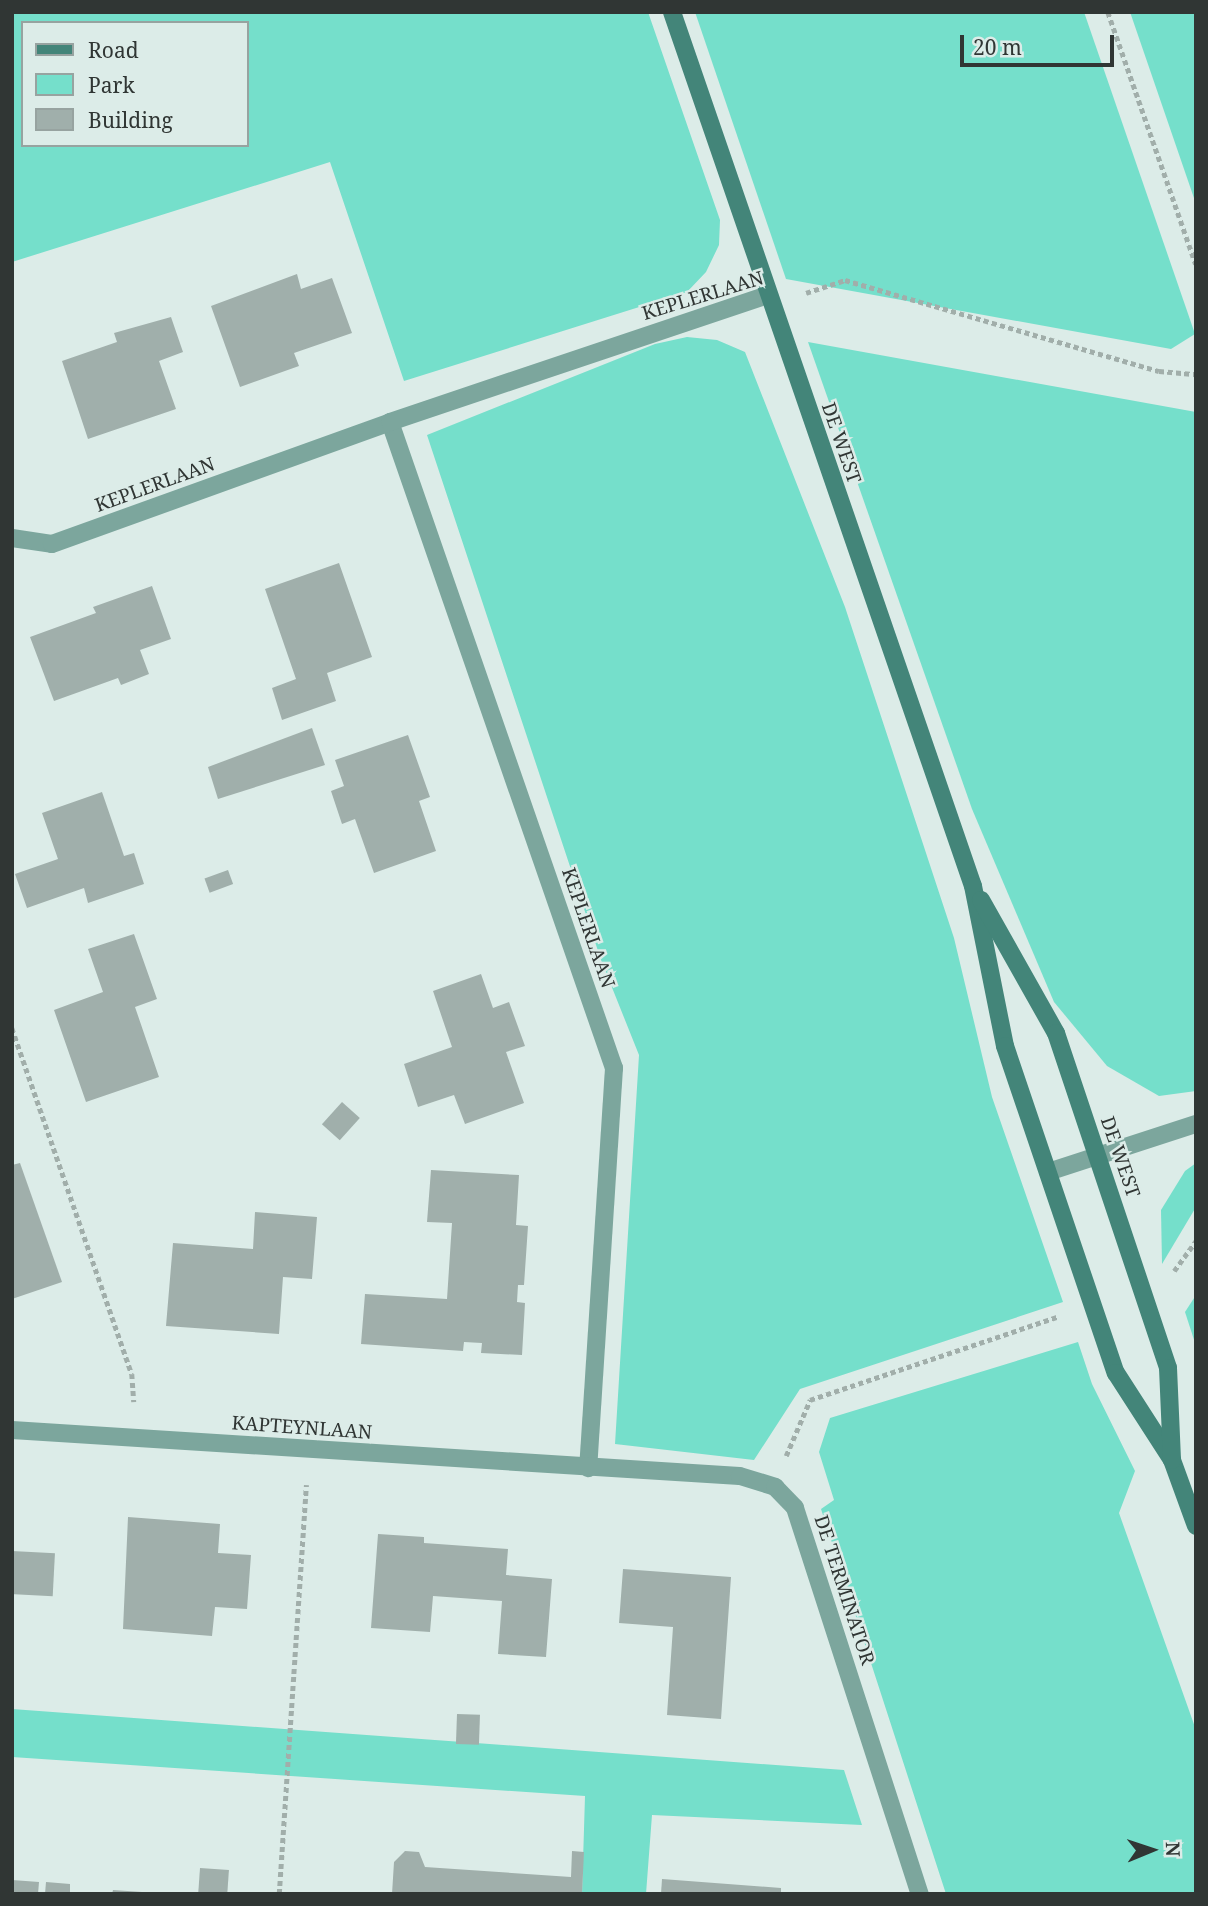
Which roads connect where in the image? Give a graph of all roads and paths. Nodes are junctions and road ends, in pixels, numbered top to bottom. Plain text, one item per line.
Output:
1 (672, 12) edge
2 (1108, 12) edge
3 (1196, 264) edge
4 (768, 295) junction
5 (1196, 374) edge
6 (390, 422) junction
7 (12, 538) edge
8 (973, 886) junction
9 (12, 1028) edge
10 (1196, 1124) edge
11 (1098, 1157) junction
12 (1048, 1172) junction
13 (1093, 1304) junction
14 (12, 1430) edge
15 (137, 1438) junction
16 (309, 1450) junction
17 (1172, 1460) junction
18 (588, 1468) junction
19 (775, 1486) junction
20 (1196, 1526) edge
21 (279, 1894) edge
22 (920, 1894) edge

1 - 4 main road, DE WEST
2 - 3 path
4 - 5 path, KEPLERLAAN
4 - 6 street, KEPLERLAAN
4 - 8 main road, DE WEST
6 - 7 street, KEPLERLAAN
6 - 18 street, KEPLERLAAN
8 - 11 main road, DE WEST
8 - 12 main road, DE WEST
9 - 15 path
10 - 11 street
11 - 12 street
11 - 17 main road, DE WEST
12 - 13 main road, DE WEST
13 - 17 main road, DE WEST
13 - 19 path
14 - 15 street, KAPTEYNLAAN
15 - 16 street, KAPTEYNLAAN
16 - 18 street, KAPTEYNLAAN
16 - 21 path
17 - 20 main road, DE WEST
18 - 19 street
19 - 22 street, DE TERMINATOR

